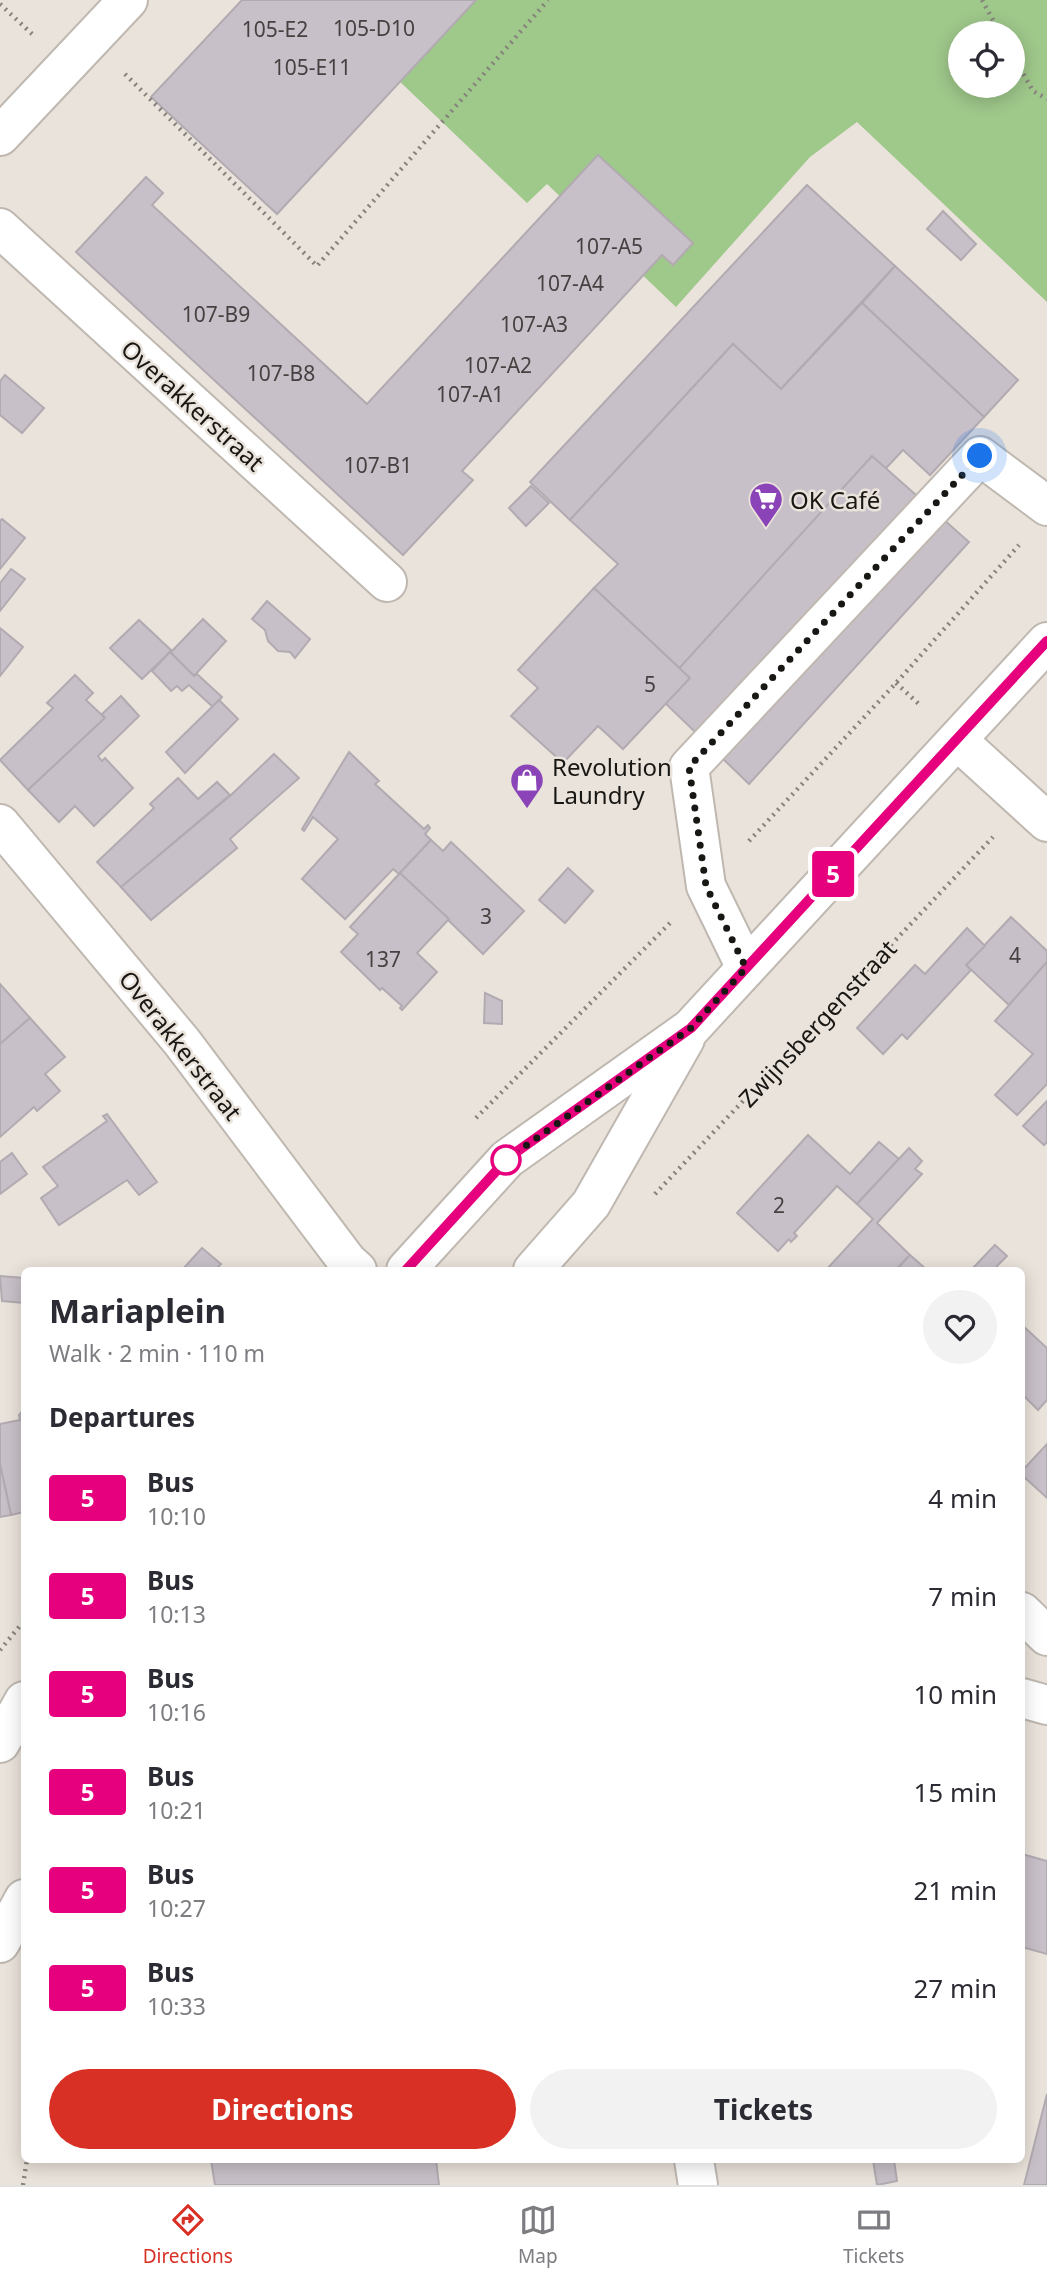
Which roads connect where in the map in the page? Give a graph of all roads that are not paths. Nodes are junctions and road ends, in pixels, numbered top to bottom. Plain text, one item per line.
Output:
1 (128, 0) edge
2 (0, 136) edge
3 (0, 228) edge
4 (1047, 506) edge
5 (387, 582) dead end
6 (1047, 642) edge
7 (957, 740) junction
8 (1036, 813) edge
9 (0, 824) edge
10 (746, 968) junction
11 (691, 1028) junction
12 (354, 1267) edge
13 (409, 1267) edge
14 (536, 1267) edge
15 (1025, 1615) edge
16 (1047, 1636) edge
17 (1025, 1699) edge
18 (1047, 1705) edge
19 (21, 1904) edge
20 (0, 1943) edge
21 (694, 2163) edge
22 (698, 2185) edge

1 - 2 street
3 - 5 street, Overakkerstraat
4 - 10 street
6 - 7 street
7 - 8 street
7 - 10 street
9 - 12 street, Overakkerstraat
10 - 11 street
11 - 13 street
11 - 14 street
15 - 16 street
17 - 18 street
19 - 20 street
21 - 22 street

